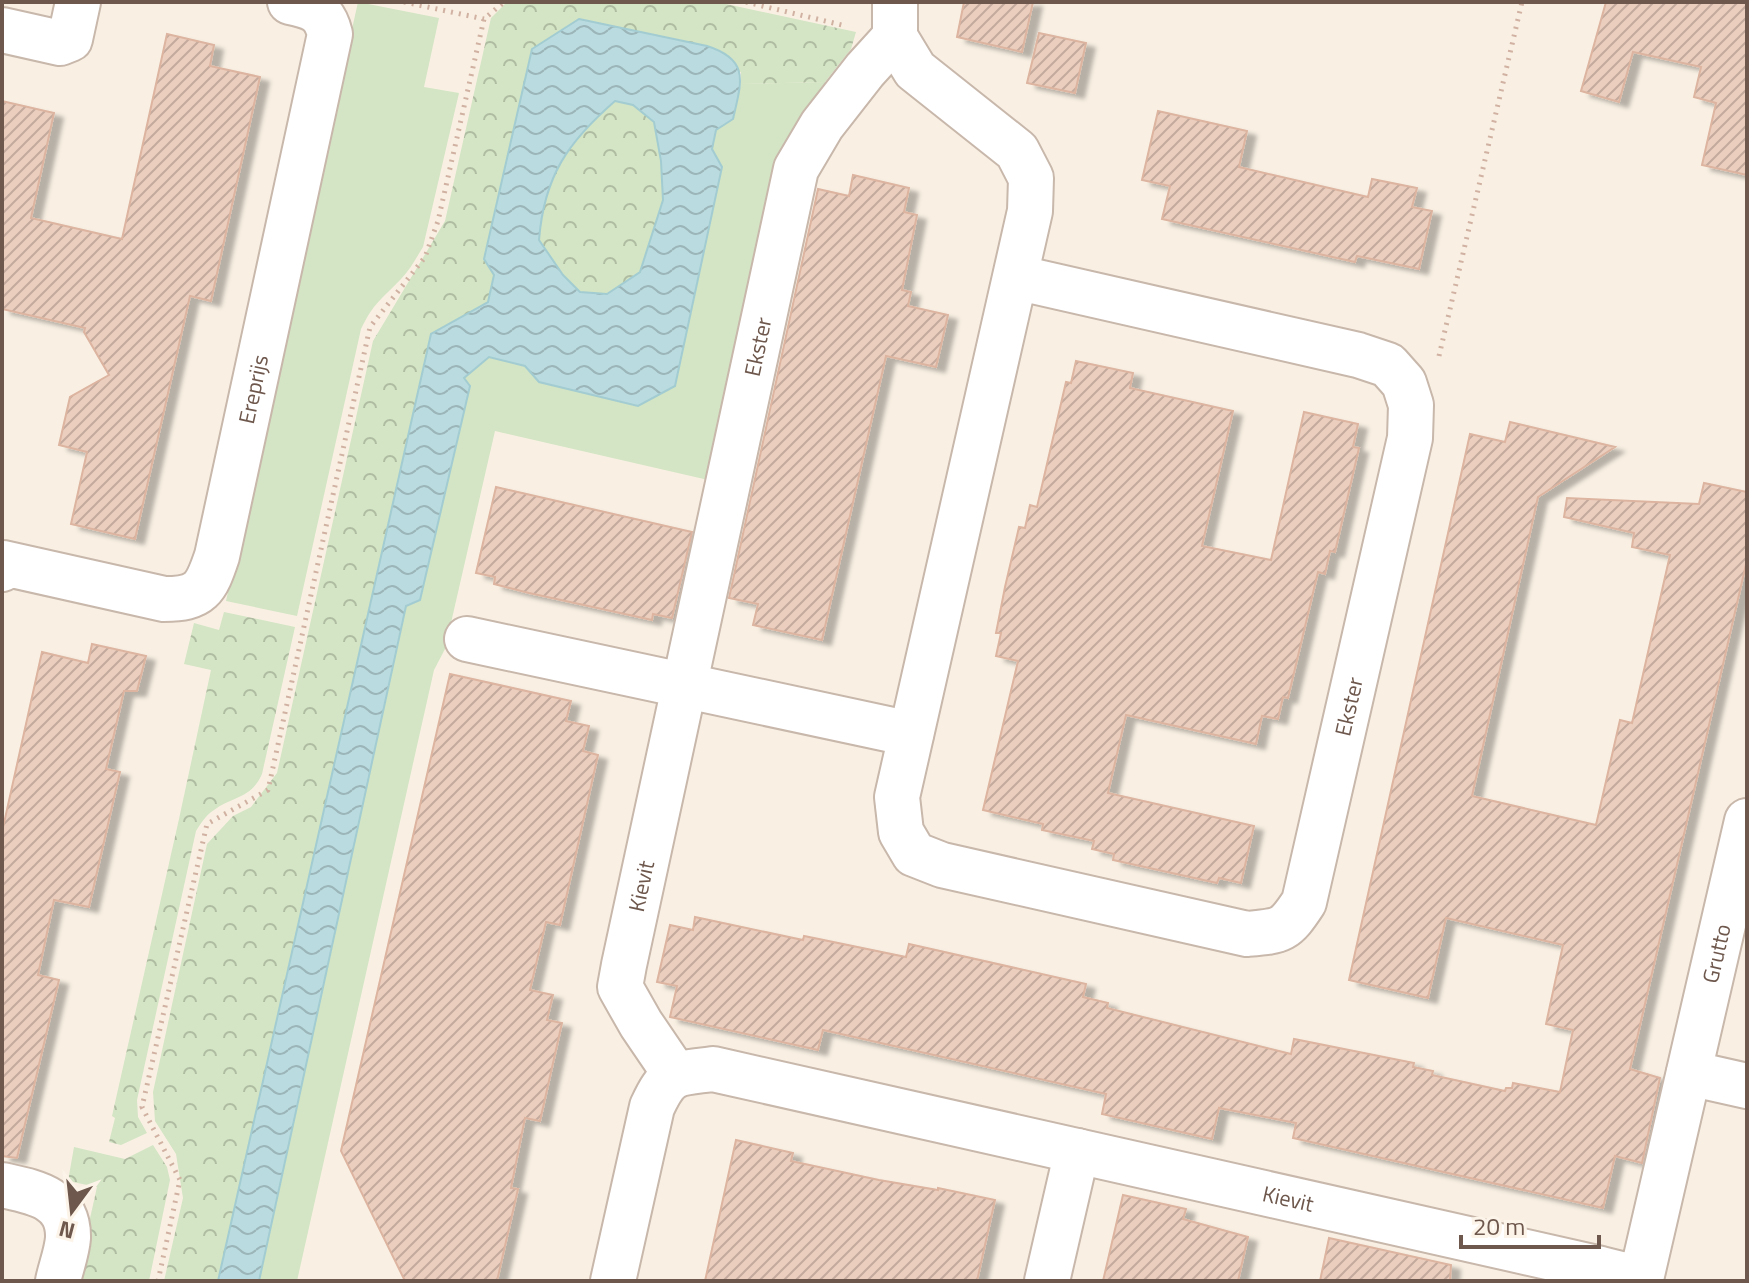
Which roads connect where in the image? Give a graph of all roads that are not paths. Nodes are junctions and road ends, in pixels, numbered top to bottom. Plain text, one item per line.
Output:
1 (78, 2) edge
2 (290, 2) edge
3 (895, 20) edge
4 (2, 30) edge
5 (1015, 277) junction
6 (2, 565) edge
7 (467, 639) dead end
8 (684, 686) junction
9 (911, 734) junction
10 (1746, 831) edge
11 (1689, 1073) junction
12 (675, 1074) junction
13 (1747, 1086) edge
14 (1077, 1151) junction
15 (2, 1185) edge
16 (1497, 1264) edge
17 (1641, 1280) edge
18 (58, 1281) edge
19 (613, 1281) edge
20 (1047, 1281) edge

1 - 4 street
2 - 6 street, Ereprijs
3 - 5 street, Ekster
3 - 8 street, Ekster
5 - 9 street, Ekster
5 - 9 street, Ekster
7 - 8 street
8 - 9 street
8 - 12 street, Kievit
10 - 11 street, Grutto
11 - 13 street
11 - 17 street, Grutto
12 - 14 street, Kievit
12 - 19 street
14 - 16 street, Kievit
14 - 20 street
15 - 18 street
16 - 17 street, Grutto

